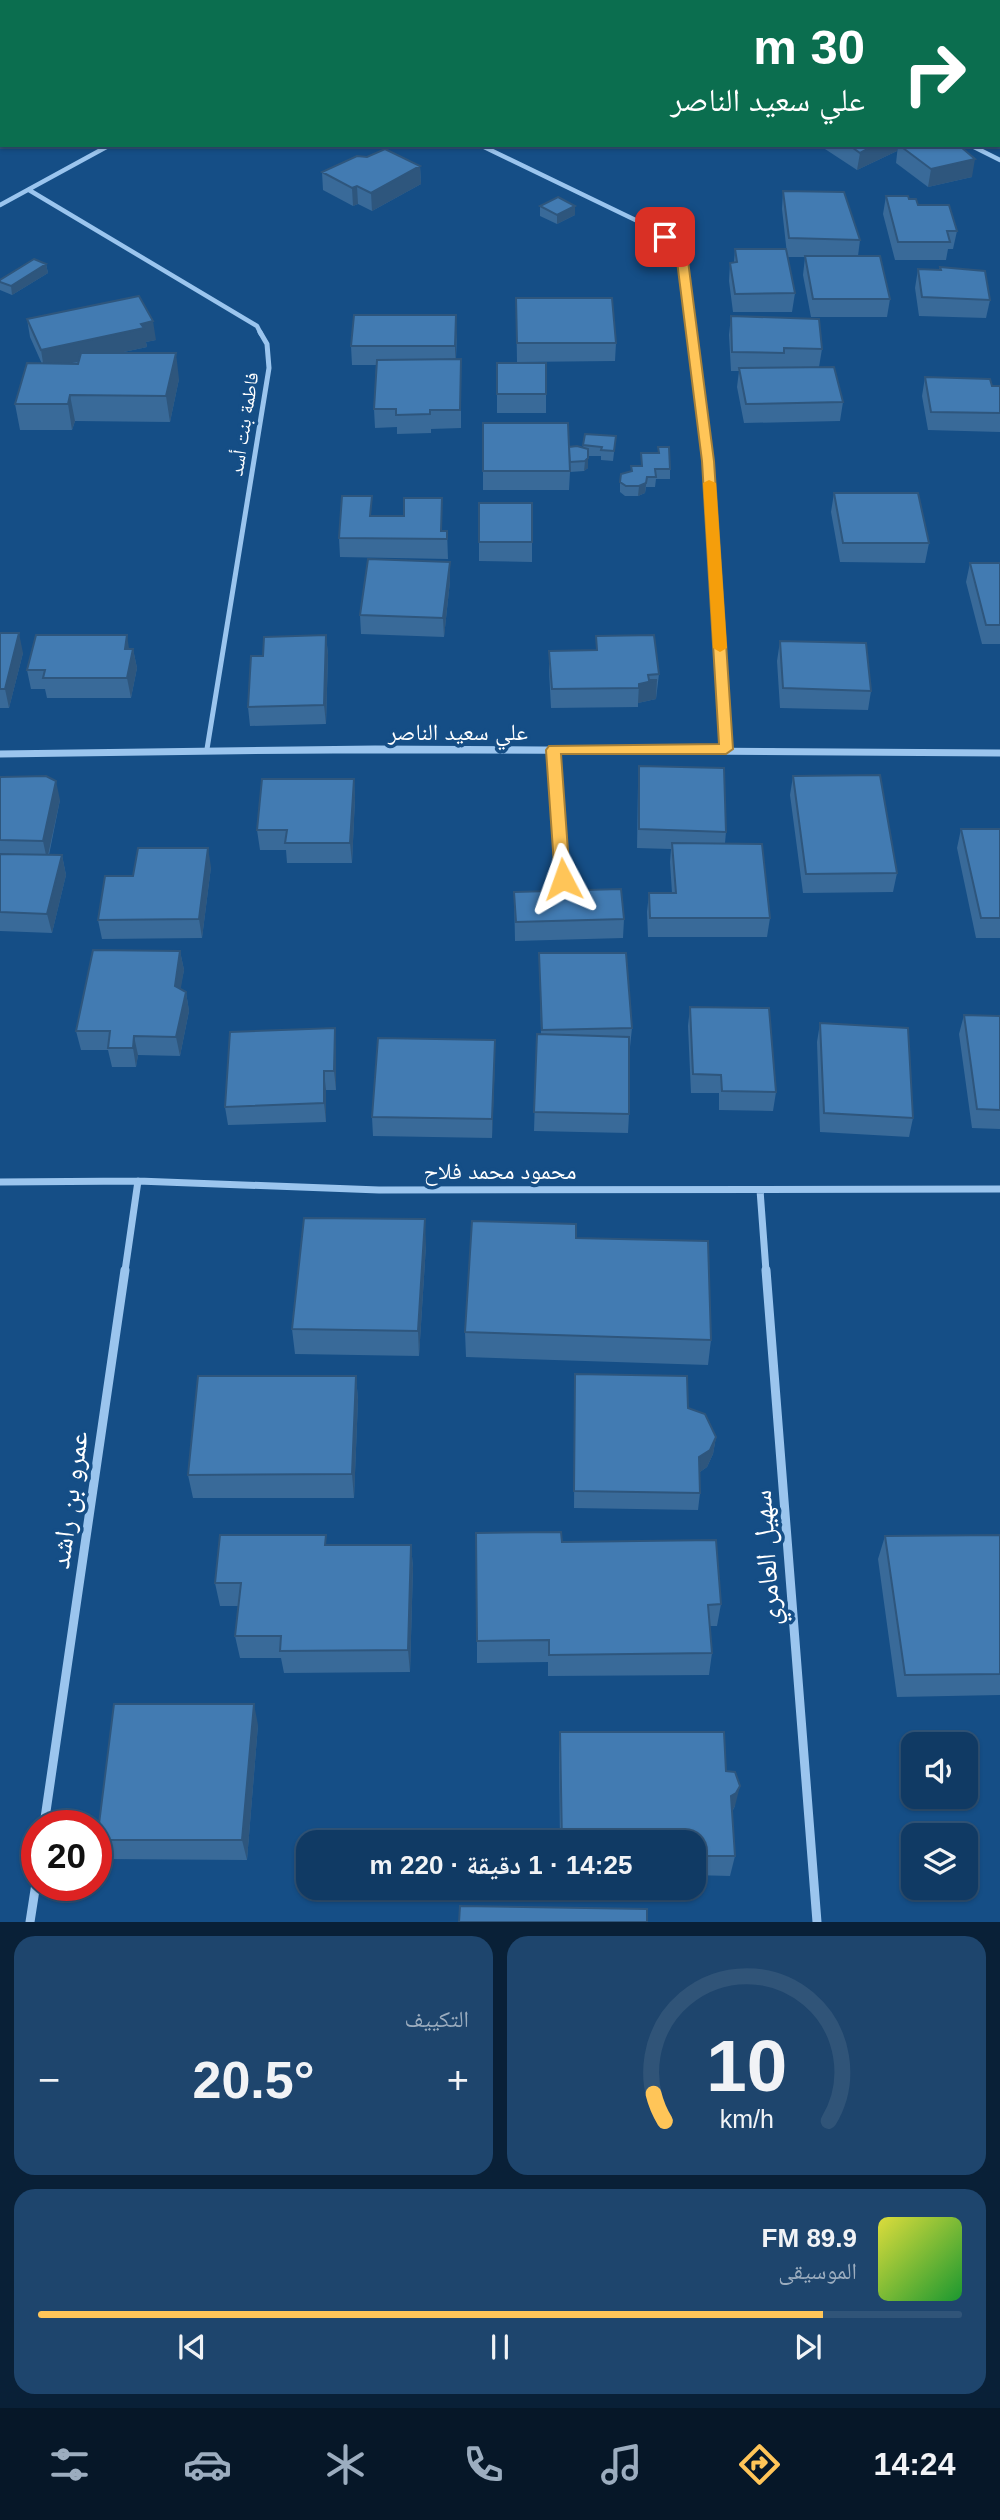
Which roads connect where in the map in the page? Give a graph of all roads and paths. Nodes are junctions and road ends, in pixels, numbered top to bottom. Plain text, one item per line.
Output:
1 (106, 147) edge
2 (484, 147) edge
3 (974, 147) edge
4 (1000, 160) edge
5 (29, 190) junction
6 (0, 205) edge
7 (207, 749) junction
8 (726, 749) junction
9 (554, 750) junction
10 (1000, 753) edge
11 (0, 754) edge
12 (563, 879) dead end
13 (138, 1181) junction
14 (0, 1182) edge
15 (1000, 1189) edge
16 (760, 1190) junction
17 (46, 1810) edge
18 (33, 1901) edge
19 (30, 1922) edge
20 (817, 1922) edge

1 - 5 street
2 - 8 street
3 - 4 street
5 - 6 street
5 - 7 street, فاطمة بنت أسد
7 - 9 street, علي سعيد الناصر
7 - 11 street, علي سعيد الناصر
8 - 9 street, علي سعيد الناصر
8 - 10 street, علي سعيد الناصر
9 - 12 lane
13 - 14 street, محمود محمد فلاح
13 - 16 street, محمود محمد فلاح
13 - 17 street, عمرو بن راشد
15 - 16 street, محمود محمد فلاح
16 - 20 street, سهيل العامري
18 - 19 street

